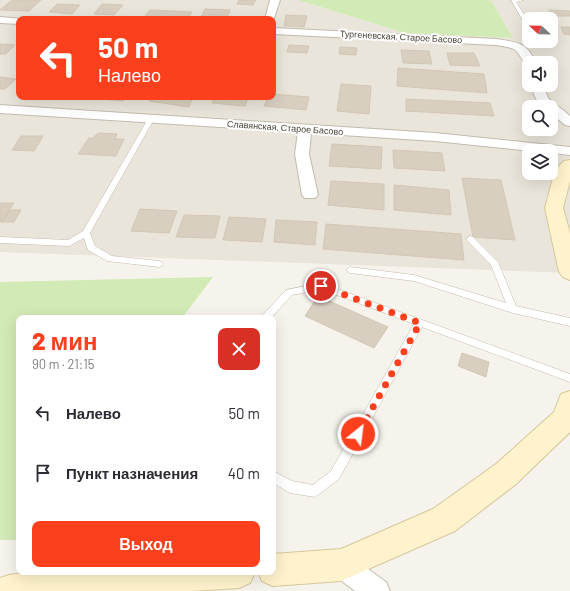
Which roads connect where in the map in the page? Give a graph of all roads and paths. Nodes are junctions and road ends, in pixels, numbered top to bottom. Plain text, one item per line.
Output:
1 (275, 0) edge
2 (522, 0) edge
3 (522, 15) edge
4 (271, 16) edge
5 (0, 20) edge
6 (16, 21) edge
7 (276, 31) edge
8 (527, 56) edge
9 (540, 92) edge
10 (0, 109) edge
11 (151, 119) junction
12 (570, 122) edge
13 (305, 129) junction
14 (570, 151) edge
15 (570, 165) edge
16 (310, 195) dead end
17 (86, 233) junction
18 (470, 239) dead end
19 (0, 240) edge
20 (159, 264) dead end
21 (350, 270) dead end
22 (570, 272) edge
23 (513, 310) junction
24 (268, 315) edge
25 (570, 322) edge
26 (420, 323) junction
27 (570, 378) edge
28 (568, 418) edge
29 (276, 479) edge
30 (341, 566) junction
31 (276, 570) edge
32 (192, 575) edge
33 (9, 591) edge
34 (377, 591) edge

1 - 4 street
2 - 3 lane
5 - 6 street
7 - 8 street, Тургеневская, Старое Басово
9 - 12 street
10 - 11 street, Славянская, Старое Басово
11 - 13 street, Славянская, Старое Басово
11 - 17 lane
13 - 14 street, Славянская, Старое Басово
13 - 16 street
15 - 22 street
17 - 19 lane
17 - 20 lane
18 - 23 lane
21 - 23 lane
23 - 25 lane
24 - 26 lane
26 - 27 lane
26 - 29 lane
28 - 30 street
30 - 31 street
30 - 34 street
32 - 33 street

